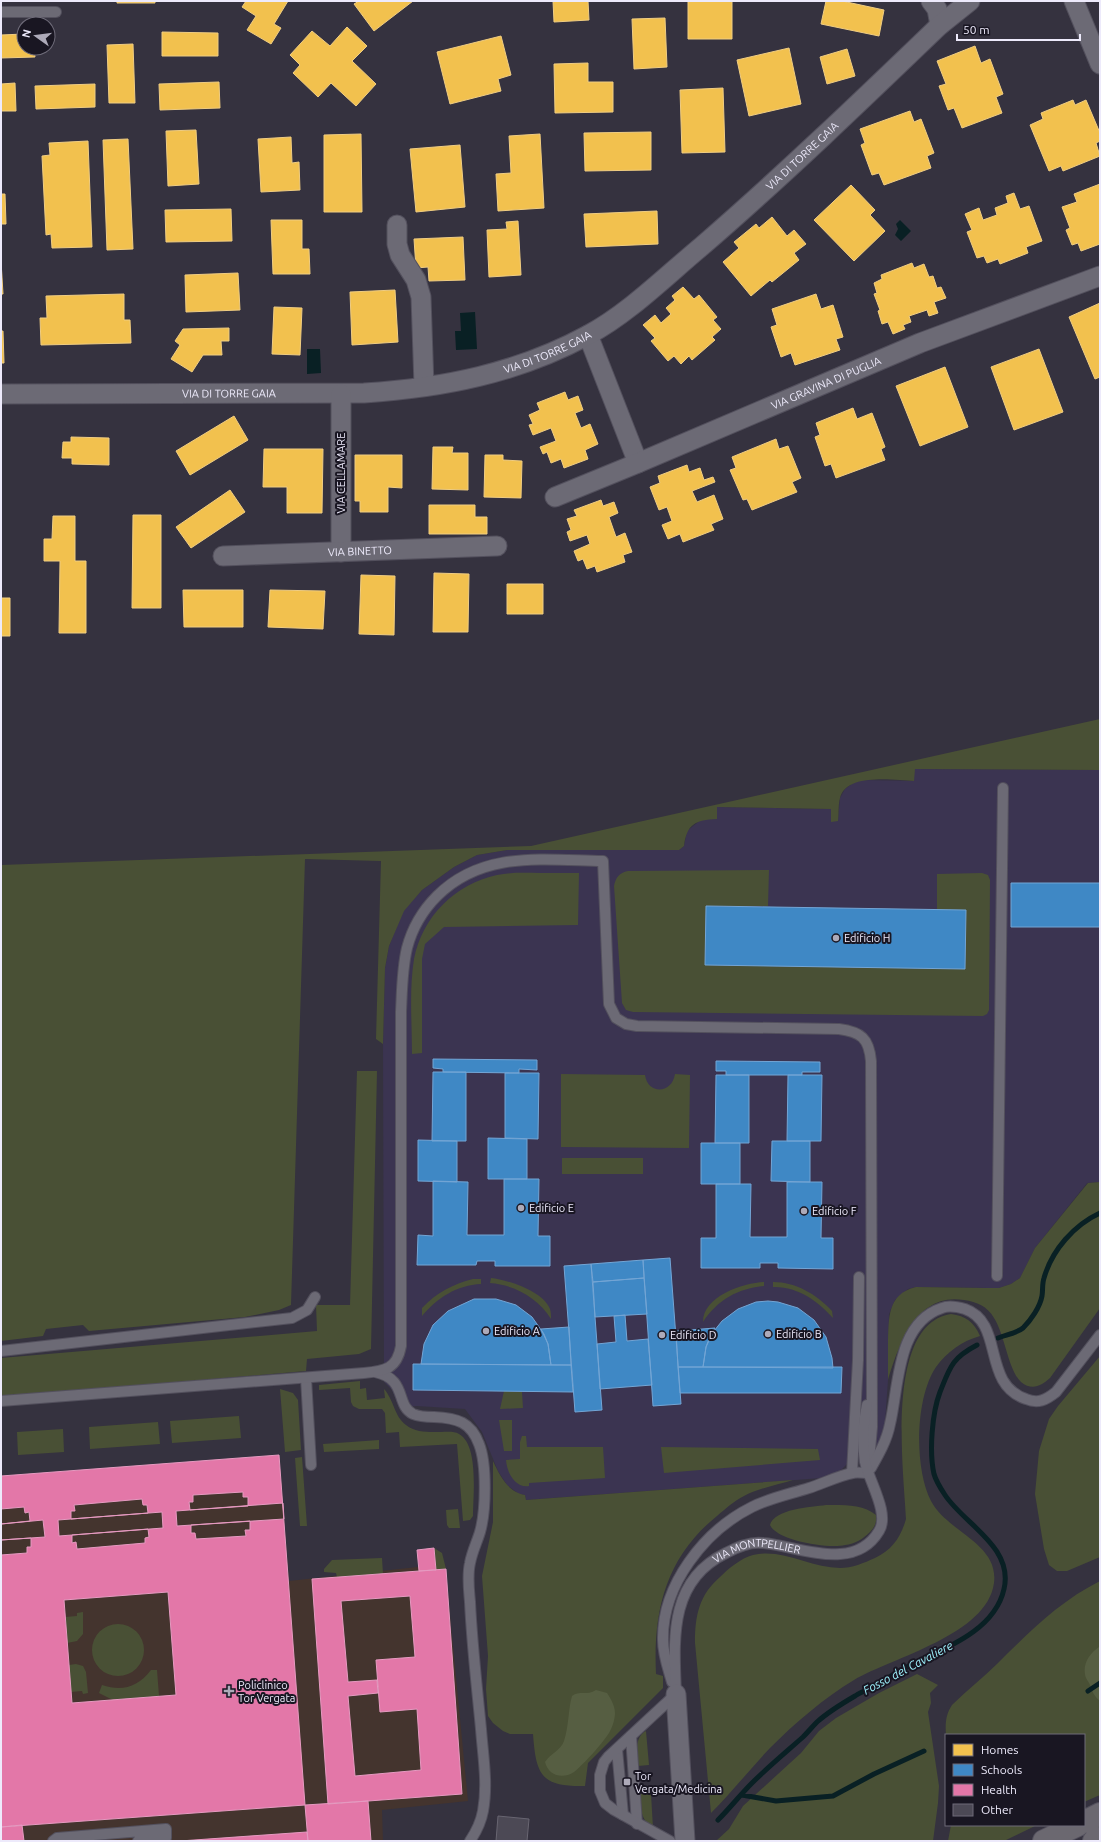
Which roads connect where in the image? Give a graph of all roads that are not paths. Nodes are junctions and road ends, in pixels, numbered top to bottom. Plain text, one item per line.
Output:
1 (931, 1) edge
2 (970, 1) edge
3 (1074, 1) edge
4 (1, 12) edge
5 (56, 12) dead end
6 (940, 25) junction
7 (1100, 64) edge
8 (397, 225) dead end
9 (1100, 276) edge
10 (588, 335) junction
11 (424, 386) junction
12 (1, 394) edge
13 (341, 394) junction
14 (638, 463) junction
15 (555, 497) dead end
16 (498, 546) dead end
17 (342, 552) junction
18 (223, 556) dead end
19 (1002, 788) dead end
20 (997, 1276) dead end
21 (870, 1277) junction
22 (315, 1297) dead end
23 (1100, 1335) edge
24 (1, 1351) edge
25 (375, 1372) junction
26 (306, 1378) junction
27 (1, 1401) edge
28 (311, 1465) dead end
29 (852, 1473) junction
30 (868, 1473) junction
31 (676, 1694) junction
32 (631, 1736) junction
33 (617, 1749) junction
34 (1100, 1814) edge
35 (623, 1815) junction
36 (1085, 1822) edge
37 (637, 1824) junction
38 (1076, 1826) edge
39 (1100, 1838) edge
40 (53, 1841) edge
41 (138, 1841) edge
42 (470, 1841) edge
43 (670, 1841) edge
44 (685, 1841) edge
45 (1044, 1841) edge
46 (1094, 1841) edge

1 - 6 street
2 - 6 street, VIA DI TORRE GAIA
3 - 7 street
4 - 5 lane
6 - 10 street, VIA DI TORRE GAIA
8 - 11 street
9 - 14 street, VIA GRAVINA DI PUGLIA
10 - 11 street, VIA DI TORRE GAIA
10 - 14 street
11 - 13 street, VIA DI TORRE GAIA
12 - 13 street, VIA DI TORRE GAIA
13 - 17 street, VIA CELLAMARE
14 - 15 street, VIA GRAVINA DI PUGLIA
16 - 17 street, VIA BINETTO
17 - 18 street, VIA BINETTO
19 - 20 lane
21 - 25 lane, VIA MONTPELLIER
21 - 29 lane
21 - 30 lane, VIA MONTPELLIER
22 - 24 lane
23 - 30 lane
25 - 26 lane
25 - 42 lane
26 - 27 lane
26 - 28 lane
29 - 30 lane, VIA MONTPELLIER
29 - 31 lane, VIA MONTPELLIER
30 - 31 lane, VIA MONTPELLIER
31 - 32 lane
31 - 44 street, VIA MONTPELLIER
32 - 33 lane
32 - 37 lane
33 - 35 lane
33 - 35 lane
34 - 36 street
35 - 37 lane
37 - 43 lane
38 - 45 street
39 - 46 street
40 - 41 lane

